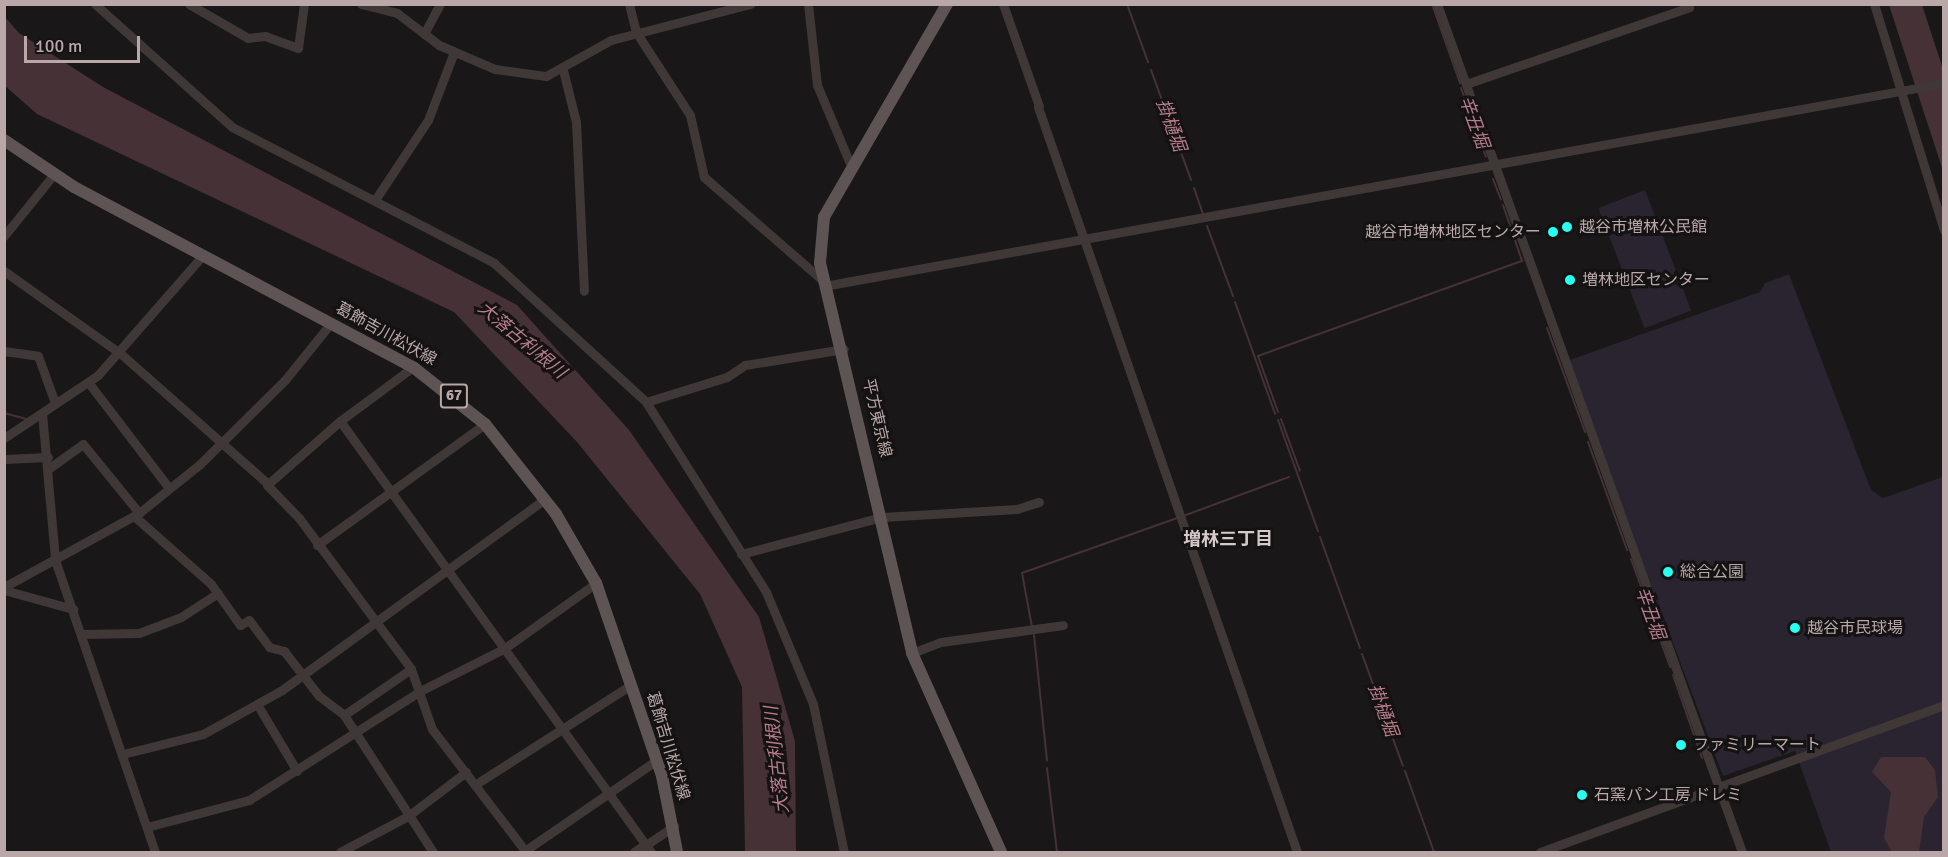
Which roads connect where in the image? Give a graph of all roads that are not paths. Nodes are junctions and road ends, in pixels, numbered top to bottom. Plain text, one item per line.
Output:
1 (95, 4) edge
2 (189, 4) edge
3 (304, 4) edge
4 (360, 4) edge
5 (441, 4) edge
6 (629, 4) edge
7 (750, 4) edge
8 (808, 4) edge
9 (947, 4) edge
10 (1003, 4) edge
11 (1437, 4) edge
12 (1874, 4) edge
13 (1689, 7) dead end
14 (636, 32) junction
15 (424, 34) junction
16 (454, 52) junction
17 (563, 70) junction
18 (1944, 83) edge
19 (1466, 84) junction
20 (1901, 93) junction
21 (4, 140) edge
22 (851, 166) junction
23 (1496, 168) junction
24 (54, 174) junction
25 (375, 200) junction
26 (1944, 230) edge
27 (4, 236) edge
28 (1084, 239) junction
29 (203, 255) junction
30 (4, 271) edge
31 (823, 283) junction
32 (584, 291) dead end
33 (331, 322) junction
34 (844, 349) junction
35 (4, 351) edge
36 (120, 353) junction
37 (413, 367) junction
38 (88, 382) junction
39 (646, 402) junction
40 (55, 403) junction
41 (42, 413) junction
42 (340, 420) junction
43 (485, 424) junction
44 (4, 438) edge
45 (220, 446) junction
46 (48, 457) junction
47 (4, 459) edge
48 (48, 469) junction
49 (268, 484) junction
50 (170, 488) junction
51 (392, 493) junction
52 (545, 499) junction
53 (1039, 502) dead end
54 (136, 515) junction
55 (882, 517) junction
56 (317, 545) junction
57 (741, 554) junction
58 (55, 560) junction
59 (447, 570) junction
60 (596, 583) junction
61 (4, 588) edge
62 (218, 593) junction
63 (73, 609) junction
64 (371, 622) junction
65 (1063, 625) dead end
66 (81, 634) junction
67 (505, 648) junction
68 (912, 653) junction
69 (411, 669) junction
70 (300, 675) junction
71 (631, 684) junction
72 (420, 692) junction
73 (257, 704) junction
74 (1944, 705) edge
75 (344, 715) junction
76 (560, 726) junction
77 (357, 732) junction
78 (123, 753) junction
79 (657, 760) junction
80 (297, 771) junction
81 (466, 772) junction
82 (476, 784) junction
83 (1718, 788) junction
84 (609, 794) junction
85 (408, 816) junction
86 (674, 826) junction
87 (147, 827) junction
88 (647, 847) edge
89 (155, 852) edge
90 (340, 852) edge
91 (433, 852) edge
92 (525, 852) edge
93 (634, 852) edge
94 (677, 852) edge
95 (844, 852) edge
96 (1001, 852) edge
97 (1297, 852) edge
98 (1540, 852) edge
99 (1742, 852) edge

1 - 25 street
2 - 3 street
4 - 15 street
5 - 15 street
6 - 14 street
7 - 14 street
8 - 22 street
9 - 22 main road, 平方東京線
10 - 28 street
11 - 19 street
12 - 20 street
13 - 19 street
14 - 17 street
14 - 31 street
15 - 16 street
16 - 17 street
16 - 25 street
17 - 32 street
18 - 20 street
19 - 23 street
20 - 23 street
20 - 26 street
21 - 24 main road, 葛飾吉川松伏線 / 67
22 - 31 main road, 平方東京線
23 - 28 street
23 - 83 street
24 - 27 street
24 - 29 main road, 葛飾吉川松伏線 / 67
25 - 39 street
28 - 31 street
28 - 97 street
29 - 33 main road, 葛飾吉川松伏線 / 67
29 - 36 street
30 - 36 street
31 - 34 main road, 平方東京線
33 - 37 main road, 葛飾吉川松伏線 / 67
33 - 45 street
34 - 39 street
34 - 55 main road, 平方東京線
35 - 40 street
36 - 38 street
36 - 45 street
37 - 42 street
37 - 43 main road, 葛飾吉川松伏線 / 67
38 - 40 street
38 - 50 street
39 - 57 street
40 - 41 street
41 - 44 street
41 - 46 street
42 - 49 street
42 - 51 street
43 - 51 street
43 - 52 main road, 葛飾吉川松伏線 / 67
45 - 49 street
45 - 50 street
46 - 47 street
46 - 48 street
48 - 54 street
48 - 58 street
49 - 56 street
50 - 54 street
51 - 56 street
51 - 59 street
52 - 59 street
52 - 60 main road, 葛飾吉川松伏線 / 67
53 - 55 street
54 - 58 street
54 - 62 street
55 - 57 street
55 - 68 main road, 平方東京線
56 - 64 street
57 - 95 street
58 - 61 street
58 - 63 street
59 - 64 street
59 - 67 street
60 - 67 street
60 - 71 main road, 葛飾吉川松伏線 / 67
61 - 63 street
62 - 66 street
62 - 70 street
63 - 66 street
64 - 69 street
64 - 70 street
65 - 68 street
66 - 78 street
67 - 72 street
67 - 76 street
68 - 96 main road, 平方東京線
69 - 72 street
69 - 75 street
70 - 73 street
70 - 75 street
71 - 76 street
71 - 79 main road, 葛飾吉川松伏線 / 67
72 - 77 street
72 - 81 street
73 - 78 street
73 - 80 street
74 - 83 street
75 - 77 street
76 - 82 street
76 - 84 street
77 - 80 street
77 - 85 street
78 - 87 street
79 - 84 street
79 - 86 main road, 葛飾吉川松伏線 / 67
80 - 87 street
81 - 82 street
81 - 85 street
82 - 92 street
83 - 98 street
83 - 99 street
84 - 88 street
84 - 92 street
85 - 90 street
85 - 91 street
86 - 88 street
86 - 94 main road, 葛飾吉川松伏線 / 67
87 - 89 street
88 - 93 street

